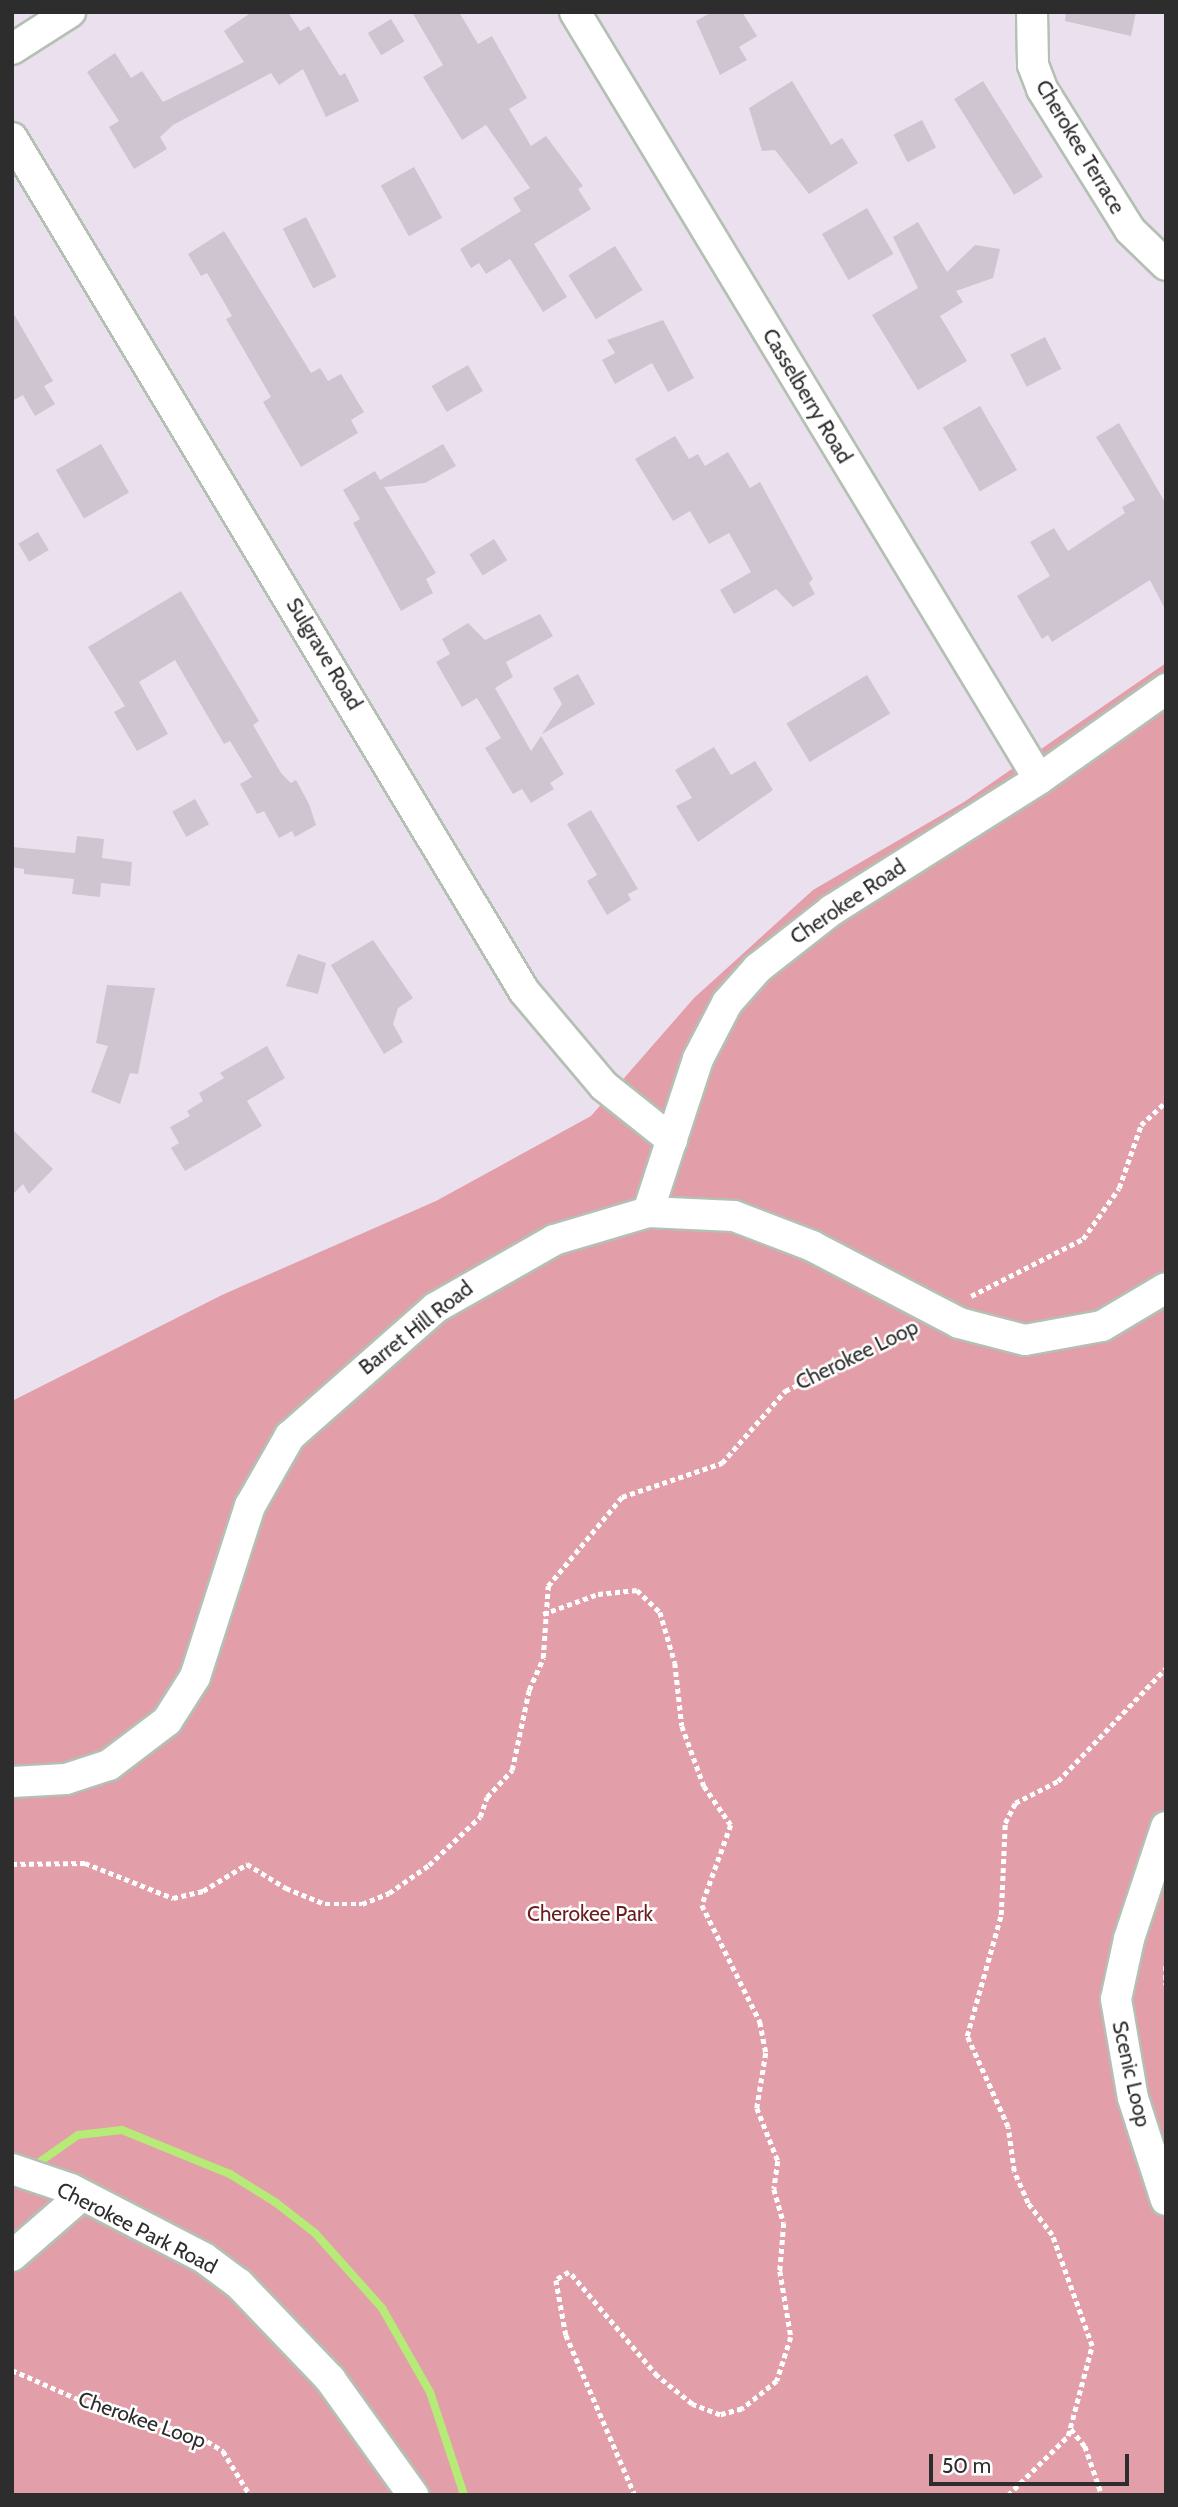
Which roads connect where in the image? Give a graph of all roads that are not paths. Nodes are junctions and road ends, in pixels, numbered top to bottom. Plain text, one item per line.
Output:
1 (70, 12) edge
2 (575, 12) edge
3 (1032, 12) edge
4 (12, 49) edge
5 (12, 138) edge
6 (1166, 265) edge
7 (1166, 689) edge
8 (1039, 779) junction
9 (671, 1140) junction
10 (648, 1212) junction
11 (1166, 1288) edge
12 (12, 1782) edge
13 (1166, 1827) edge
14 (12, 2169) edge
15 (76, 2193) junction
16 (1166, 2200) edge
17 (12, 2256) edge
18 (413, 2495) edge

1 - 4 street
2 - 8 street, Casselberry Road
3 - 6 street, Cherokee Terrace
5 - 9 street, Sulgrave Road
7 - 8 street, Cherokee Road
8 - 9 street, Cherokee Road
9 - 10 street, Cherokee Road
10 - 11 street, Barret Hill Road
10 - 12 street, Barret Hill Road
13 - 16 street, Scenic Loop
14 - 15 street, Cherokee Park Road
15 - 17 street
15 - 18 street, Cherokee Park Road

